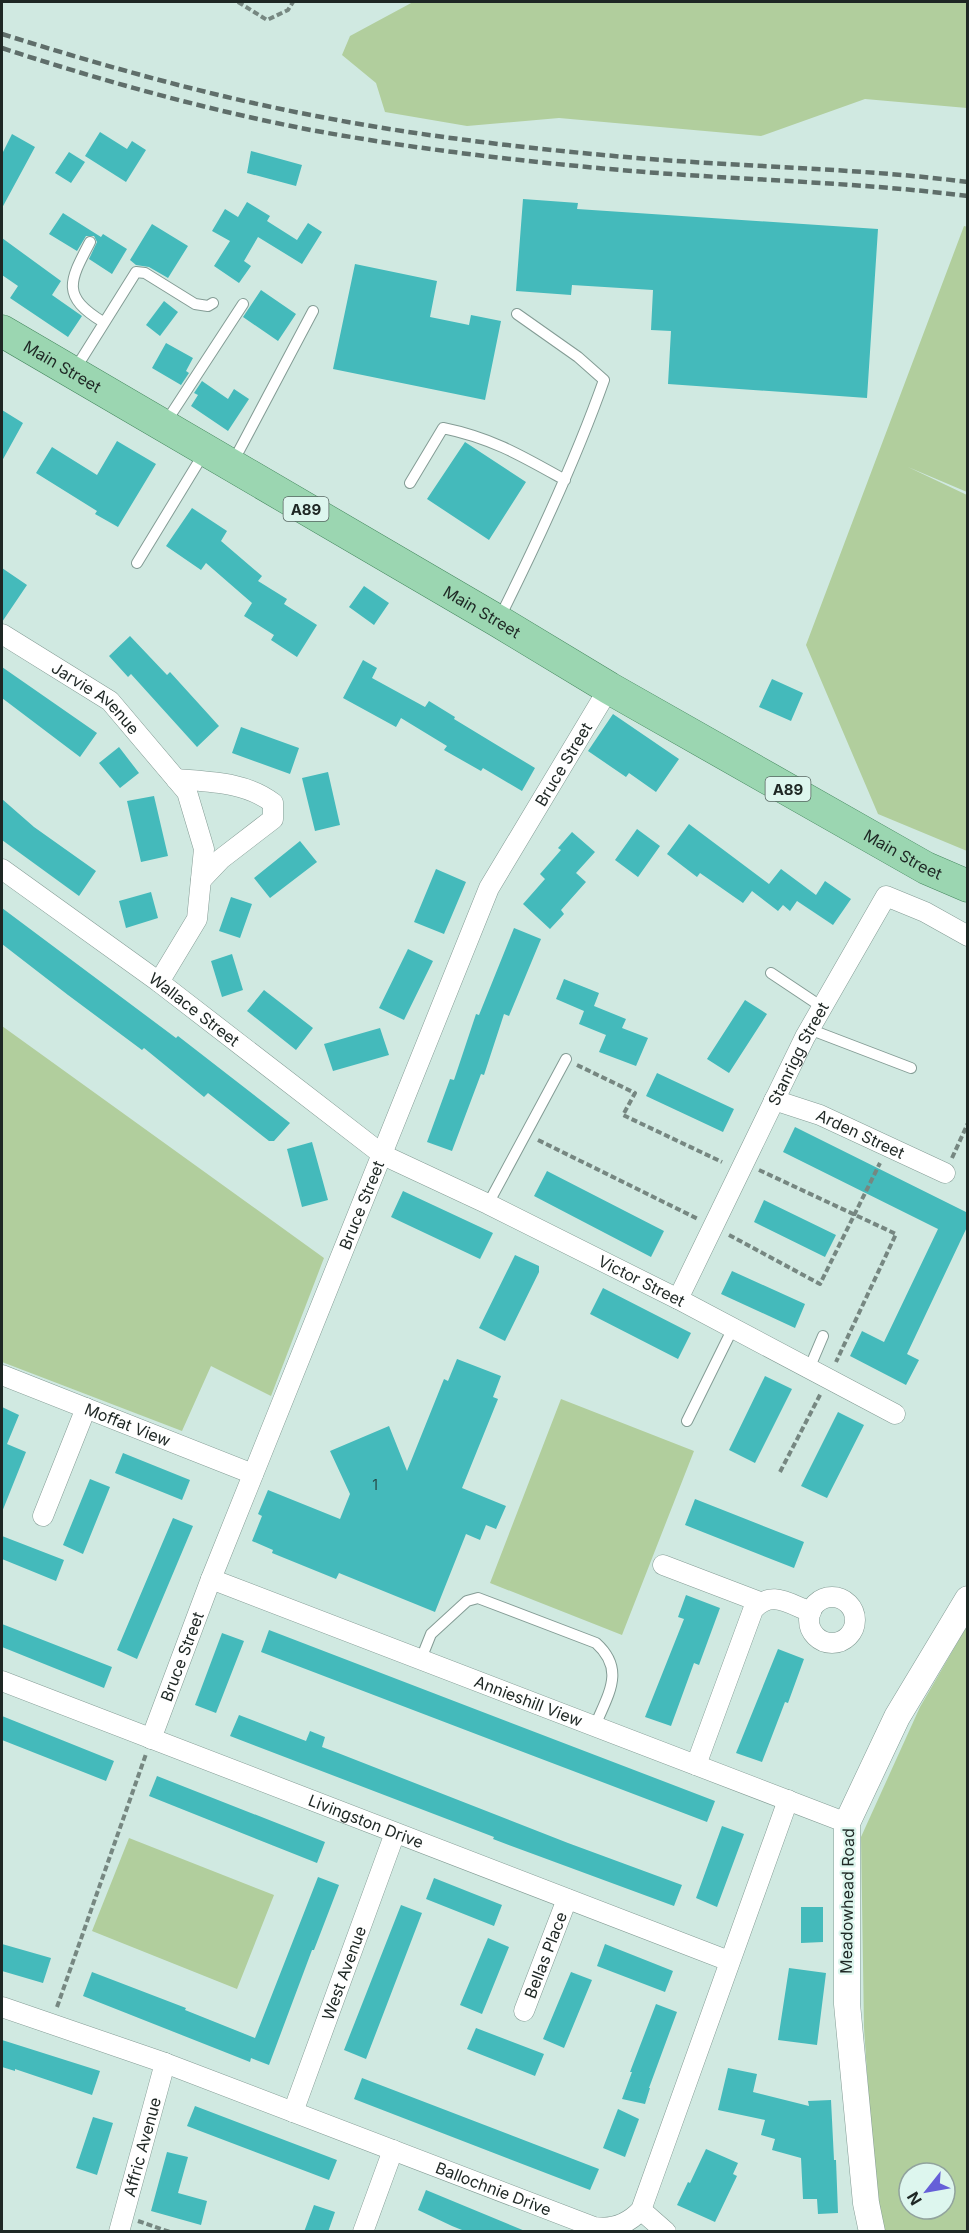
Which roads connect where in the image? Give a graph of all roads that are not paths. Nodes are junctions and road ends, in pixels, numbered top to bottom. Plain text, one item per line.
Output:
1 (90, 242) dead end
2 (213, 303) dead end
3 (243, 304) dead end
4 (314, 311) dead end
5 (517, 314) dead end
6 (103, 322) junction
7 (2, 331) edge
8 (72, 374) junction
9 (163, 427) junction
10 (218, 458) junction
11 (565, 480) junction
12 (410, 483) dead end
13 (137, 563) dead end
14 (498, 621) junction
15 (2, 634) edge
16 (609, 688) junction
17 (176, 779) junction
18 (2, 869) edge
19 (201, 880) junction
20 (968, 886) edge
21 (968, 936) edge
22 (771, 973) dead end
23 (159, 982) junction
24 (822, 1007) junction
25 (809, 1029) junction
26 (566, 1059) road end
27 (911, 1068) dead end
28 (774, 1100) junction
29 (382, 1155) junction
30 (945, 1173) road end
31 (488, 1204) junction
32 (678, 1299) junction
33 (733, 1329) junction
34 (823, 1336) dead end
35 (809, 1369) junction
36 (2, 1375) edge
37 (86, 1408) junction
38 (895, 1414) dead end
39 (687, 1421) dead end
40 (253, 1474) junction
41 (43, 1516) dead end
42 (663, 1565) dead end
43 (211, 1579) junction
44 (968, 1599) edge
45 (760, 1602) junction
46 (811, 1612) dead end
47 (421, 1659) junction
48 (2, 1682) edge
49 (595, 1726) junction
50 (152, 1739) junction
51 (696, 1765) junction
52 (788, 1800) junction
53 (847, 1823) junction
54 (394, 1833) junction
55 (567, 1899) junction
56 (729, 1961) junction
57 (2, 2007) edge
58 (524, 2011) dead end
59 (165, 2063) junction
60 (293, 2112) junction
61 (393, 2150) junction
62 (641, 2210) junction
63 (121, 2224) edge
64 (363, 2232) edge
65 (666, 2232) edge
66 (872, 2232) edge

1 - 6 lane
2 - 6 lane
3 - 9 lane
4 - 10 lane
5 - 11 lane
6 - 8 lane
7 - 8 main road, Main Street / A89
8 - 9 main road, Main Street / A89
9 - 10 main road, Main Street / A89
10 - 13 lane
10 - 14 main road, Main Street / A89
11 - 12 lane
11 - 14 lane
14 - 16 main road, Main Street / A89
15 - 17 street, Jarvie Avenue
16 - 20 main road, Main Street / A89
16 - 29 street, Bruce Street
17 - 19 street, Jarvie Avenue
17 - 19 street
18 - 23 street, Wallace Street
19 - 23 street, Jarvie Avenue
21 - 24 street, Stanrigg Street
22 - 24 lane
23 - 29 street, Wallace Street
24 - 25 street, Stanrigg Street
25 - 27 lane
25 - 28 street, Stanrigg Street
26 - 31 lane
28 - 30 street, Arden Street
28 - 32 street, Stanrigg Street
29 - 31 street, Victor Street
29 - 40 street, Bruce Street
31 - 32 street, Victor Street
32 - 33 street, Victor Street
33 - 35 street, Victor Street
33 - 39 lane
34 - 35 lane
35 - 38 street, Victor Street
36 - 37 street, Moffat View
37 - 40 street, Moffat View
37 - 41 street
40 - 43 street, Bruce Street
42 - 45 street
43 - 47 street, Annieshill View
43 - 50 street, Bruce Street
44 - 53 street, Meadowhead Road
45 - 46 street
45 - 51 street
47 - 49 street, Annieshill View
47 - 49 lane
48 - 50 street, Livingston Drive
49 - 51 street, Annieshill View
50 - 54 street, Livingston Drive
51 - 52 street, Annieshill View
52 - 53 street, Annieshill View
52 - 56 street
53 - 66 street, Meadowhead Road
54 - 55 street, Livingston Drive
54 - 60 street, West Avenue
55 - 56 street, Livingston Drive
55 - 58 street, Bellas Place
56 - 62 street
57 - 59 street, Ballochnie Drive
59 - 60 street, Ballochnie Drive
59 - 63 street, Affric Avenue
60 - 61 street, Ballochnie Drive
61 - 62 street, Ballochnie Drive
61 - 64 street
62 - 65 street

